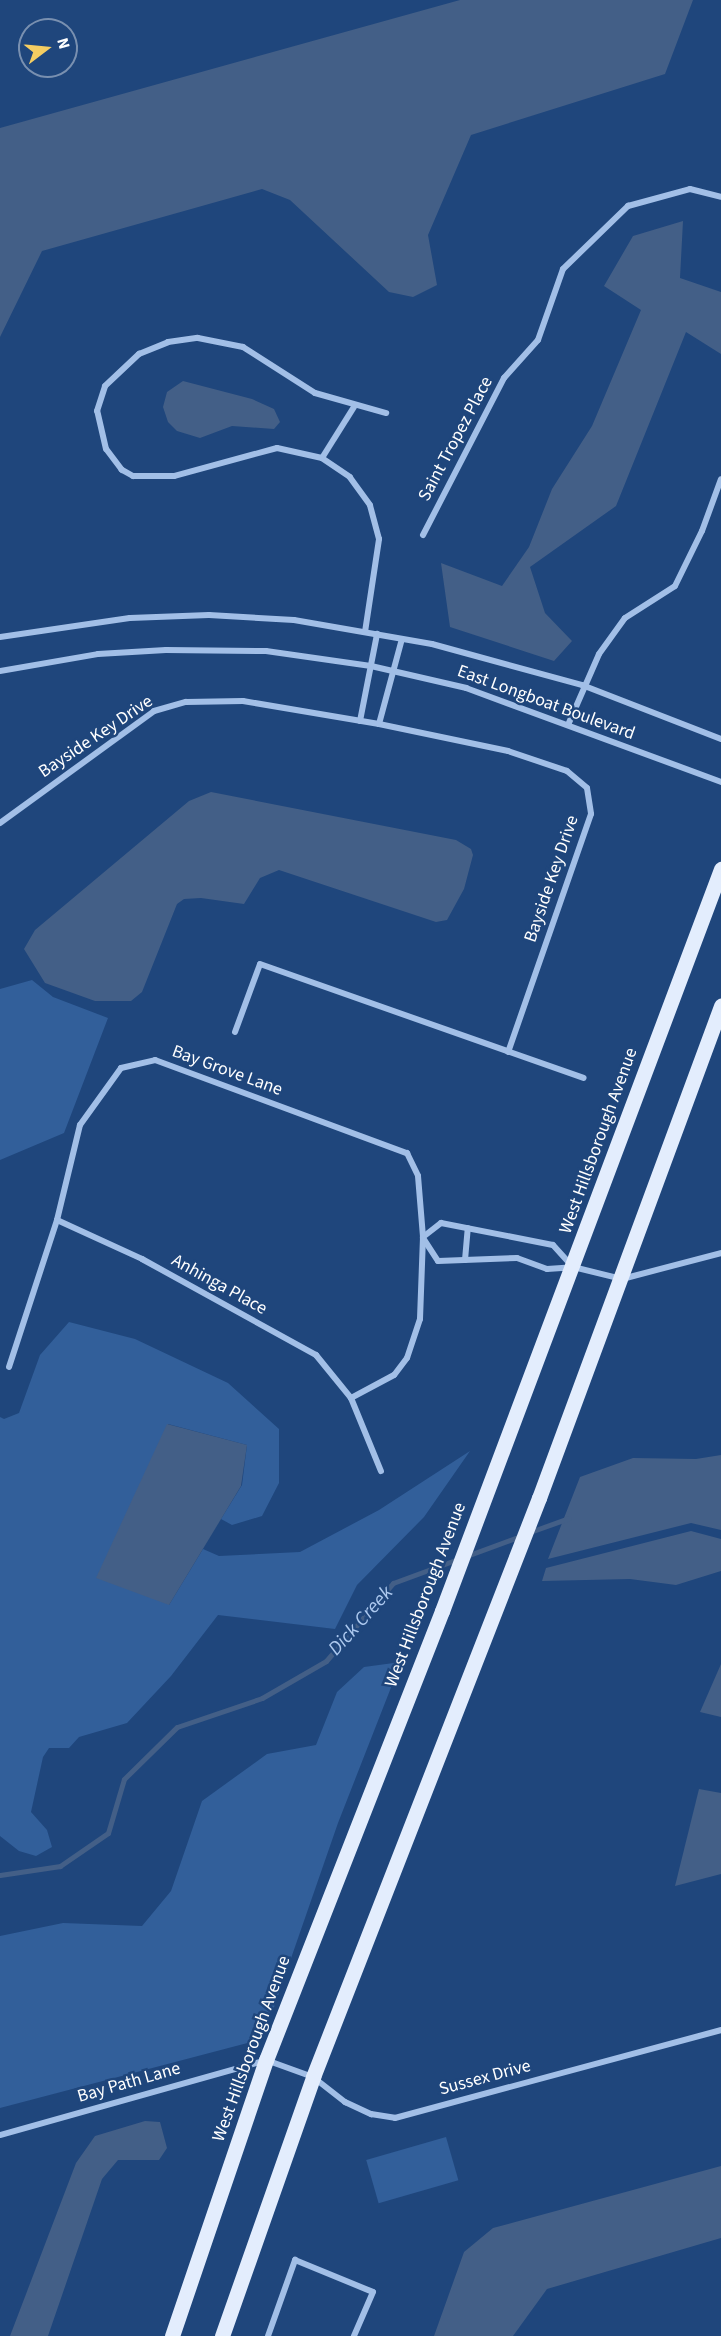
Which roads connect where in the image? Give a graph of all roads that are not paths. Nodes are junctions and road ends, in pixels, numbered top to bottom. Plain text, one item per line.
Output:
1 (721, 197) edge
2 (354, 406) junction
3 (386, 413) dead end
4 (322, 458) junction
5 (721, 479) edge
6 (423, 536) dead end
7 (365, 632) junction
8 (377, 634) junction
9 (0, 637) edge
10 (402, 639) junction
11 (371, 666) junction
12 (394, 670) junction
13 (0, 671) edge
14 (582, 685) junction
15 (360, 721) junction
16 (380, 724) junction
17 (568, 725) junction
18 (721, 739) edge
19 (721, 782) edge
20 (0, 823) edge
21 (721, 869) edge
22 (721, 1006) edge
23 (235, 1032) dead end
24 (508, 1052) junction
25 (583, 1078) dead end
26 (57, 1220) junction
27 (468, 1228) junction
28 (423, 1237) junction
29 (721, 1253) edge
30 (465, 1260) junction
31 (573, 1267) junction
32 (622, 1279) junction
33 (9, 1367) dead end
34 (351, 1398) junction
35 (381, 1470) dead end
36 (721, 2030) edge
37 (266, 2060) junction
38 (313, 2078) junction
39 (0, 2135) edge
40 (172, 2336) edge
41 (222, 2336) edge
42 (268, 2336) edge
43 (354, 2336) edge

1 - 6 street, Saint Tropez Place
2 - 3 street
2 - 4 street
2 - 4 street
4 - 7 street
5 - 14 street
7 - 8 street, East Longboat Boulevard
7 - 9 street, East Longboat Boulevard
8 - 10 street, East Longboat Boulevard
8 - 11 street
10 - 12 street
10 - 14 street, East Longboat Boulevard
11 - 12 street, East Longboat Boulevard
11 - 13 street, East Longboat Boulevard
11 - 15 street
12 - 16 street
12 - 17 street, East Longboat Boulevard
14 - 17 street
14 - 18 street, East Longboat Boulevard
15 - 16 street, Bayside Key Drive
15 - 20 street, Bayside Key Drive
16 - 24 street, Bayside Key Drive
17 - 19 street, East Longboat Boulevard
21 - 31 main road, West Hillsborough Avenue
22 - 32 main road
23 - 24 street
24 - 25 street
26 - 28 street, Bay Grove Lane
26 - 33 street, Bay Grove Lane
26 - 34 street, Anhinga Place
27 - 28 street
27 - 30 street
27 - 31 street
28 - 30 street
28 - 34 street
29 - 32 street
30 - 31 street
31 - 32 street
31 - 37 main road, West Hillsborough Avenue
32 - 38 main road
34 - 35 street, Anhinga Place
36 - 38 street, Sussex Drive
37 - 38 street, Sussex Drive
37 - 39 street, Bay Path Lane
37 - 40 main road, West Hillsborough Avenue
38 - 41 main road
42 - 43 street

